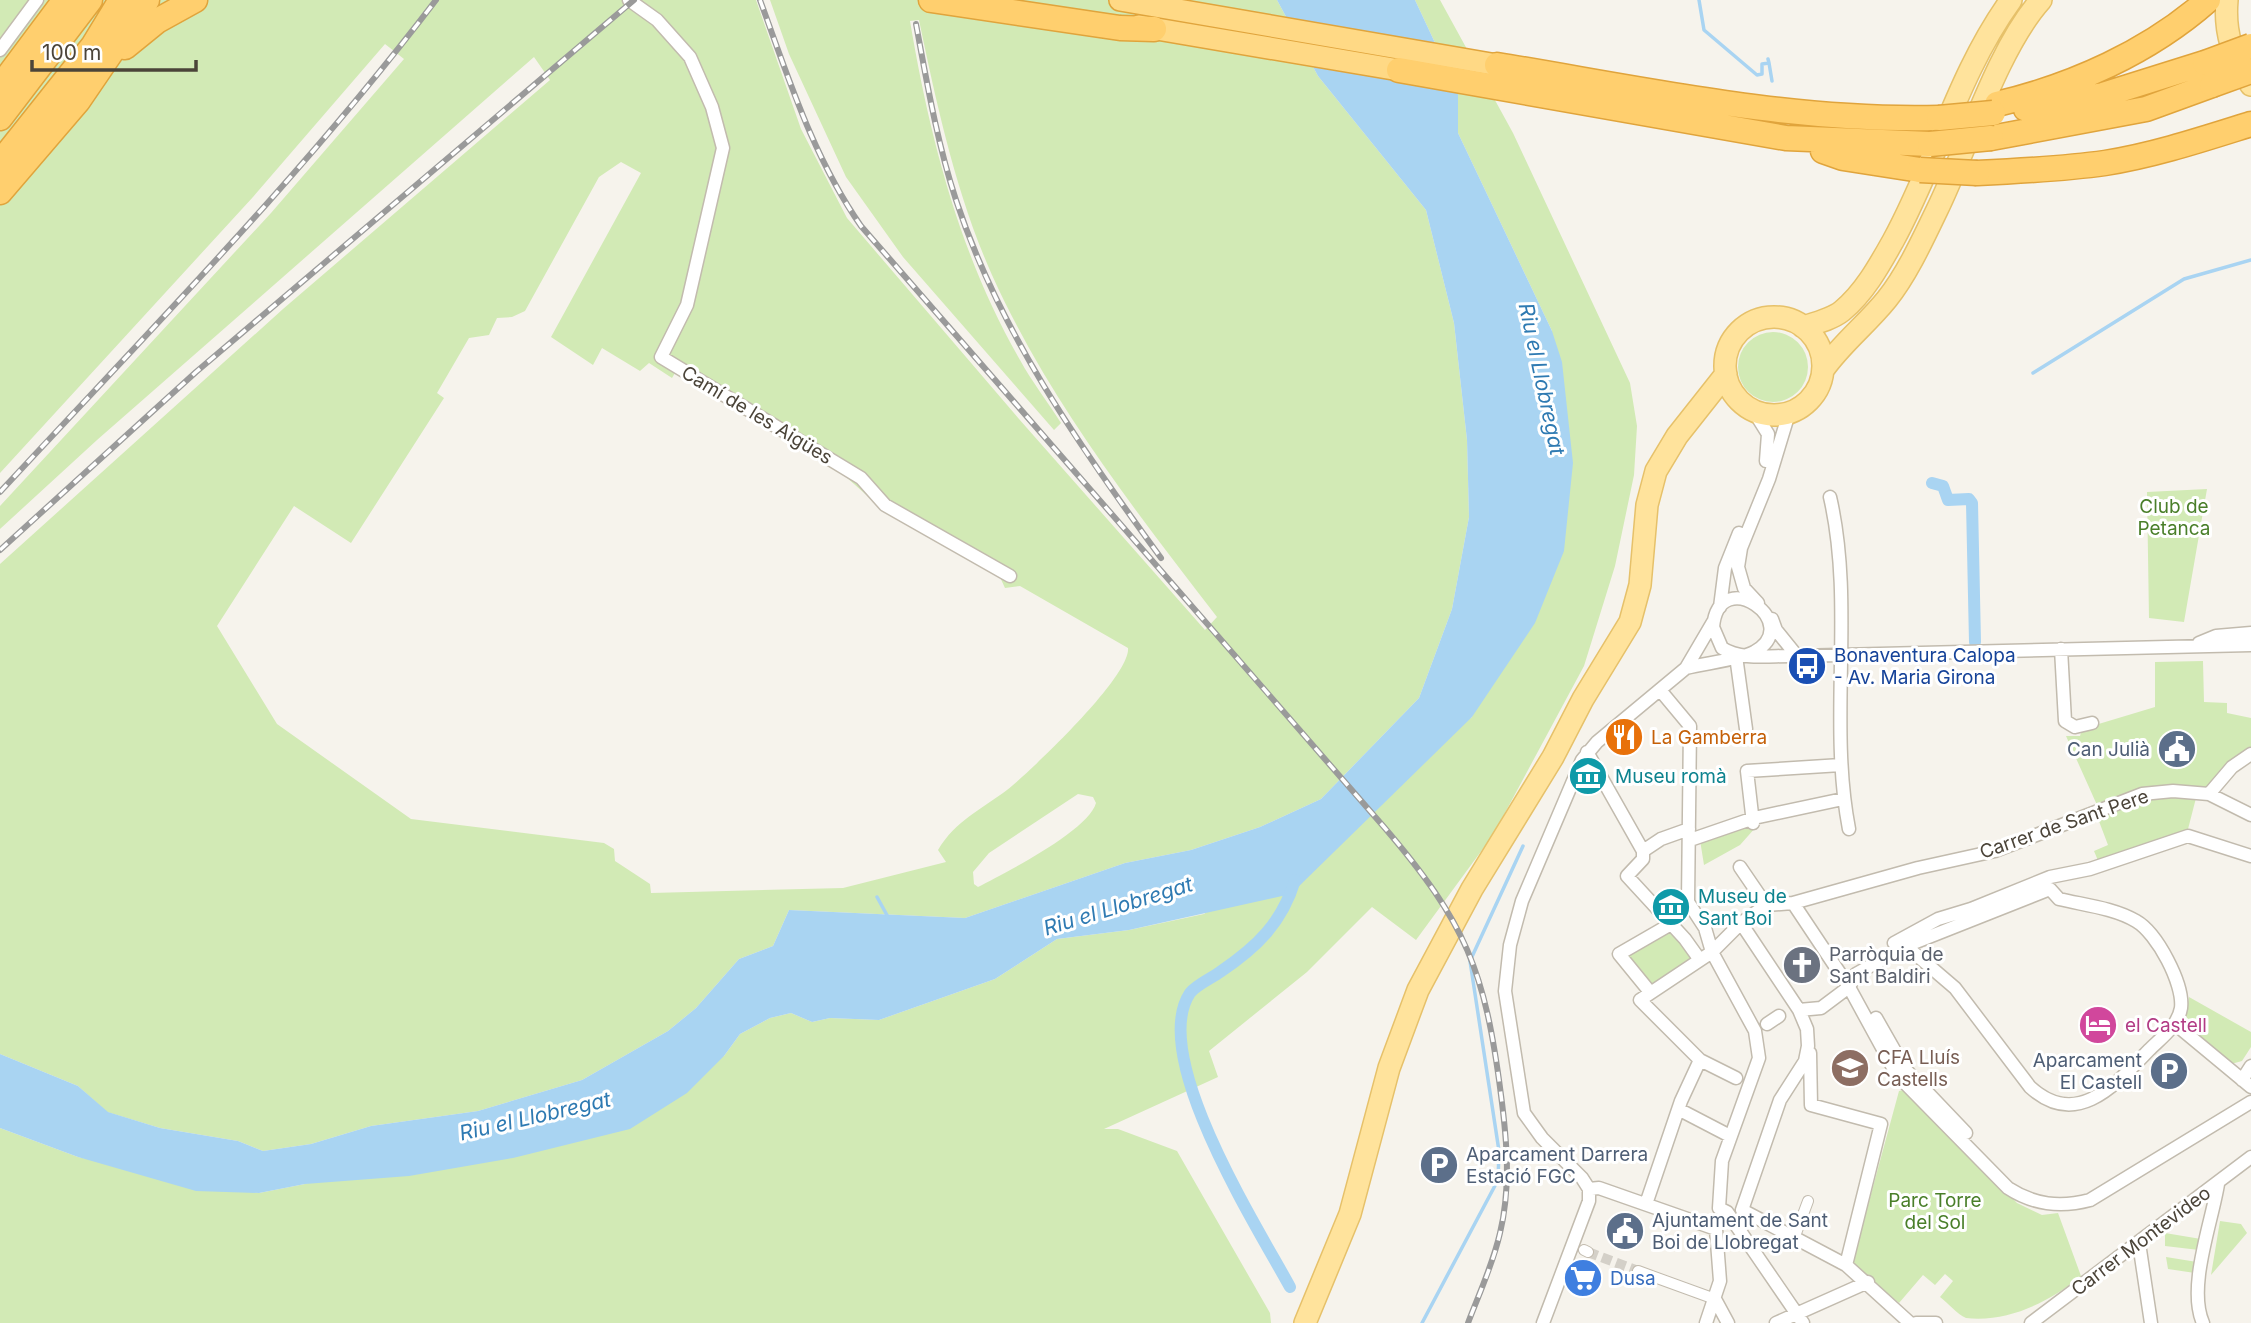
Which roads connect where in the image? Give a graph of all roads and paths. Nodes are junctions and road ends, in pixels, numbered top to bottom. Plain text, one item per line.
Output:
1 (37, 0) edge
2 (65, 0) edge
3 (90, 0) edge
4 (121, 0) edge
5 (147, 0) edge
6 (195, 0) edge
7 (629, 0) edge
8 (931, 0) edge
9 (1003, 0) edge
10 (2011, 0) edge
11 (2041, 0) edge
12 (2179, 0) edge
13 (2208, 0) edge
14 (2227, 0) edge
15 (1131, 2) edge
16 (1154, 29) junction
17 (2160, 35) junction
18 (2251, 46) edge
19 (0, 50) edge
20 (1497, 65) joint
21 (101, 69) junction
22 (1399, 70) joint
23 (2251, 71) edge
24 (2209, 74) junction
25 (2251, 85) edge
26 (0, 87) edge
27 (1995, 109) junction
28 (0, 118) edge
29 (2251, 124) edge
30 (2225, 132) junction
31 (2251, 132) edge
32 (1786, 138) junction
33 (0, 163) edge
34 (0, 192) edge
35 (1803, 327) junction
36 (1823, 370) junction
37 (1726, 374) junction
38 (1748, 407) junction
39 (1698, 410) junction
40 (1789, 413) junction
41 (1830, 497) dead end
42 (1010, 576) dead end
43 (1720, 607) junction
44 (1763, 609) junction
45 (1713, 622) junction
46 (2251, 633) edge
47 (2216, 636) junction
48 (2245, 645) edge
49 (2182, 646) junction
50 (2061, 649) junction
51 (1843, 655) junction
52 (1740, 656) junction
53 (1797, 656) junction
54 (1686, 668) junction
55 (1660, 690) junction
56 (2092, 723) dead end
57 (1746, 729) dead end
58 (1587, 752) junction
59 (2251, 754) edge
60 (1841, 765) junction
61 (2209, 794) junction
62 (1843, 799) junction
63 (2251, 815) edge
64 (1753, 822) junction
65 (1849, 829) dead end
66 (1690, 834) junction
67 (1643, 851) junction
68 (2251, 856) edge
69 (1740, 867) dead end
70 (1793, 903) junction
71 (1766, 905) junction
72 (1743, 921) junction
73 (1671, 924) junction
74 (1906, 946) junction
75 (1714, 956) junction
76 (1698, 961) junction
77 (1856, 974) junction
78 (1849, 987) junction
79 (1650, 992) junction
80 (1792, 1011) junction
81 (1767, 1024) dead end
82 (2175, 1024) junction
83 (1808, 1046) junction
84 (1700, 1060) junction
85 (2251, 1066) edge
86 (1736, 1078) dead end
87 (2247, 1083) edge
88 (2251, 1102) edge
89 (1679, 1110) junction
90 (1730, 1136) junction
91 (2251, 1157) edge
92 (2218, 1184) junction
93 (1589, 1189) junction
94 (2216, 1198) junction
95 (1808, 1201) dead end
96 (1646, 1204) junction
97 (1742, 1210) junction
98 (1727, 1213) junction
99 (1712, 1226) junction
100 (1795, 1236) junction
101 (2139, 1243) junction
102 (1846, 1265) junction
103 (1638, 1270) tunnel mouth
104 (1868, 1282) junction
105 (1715, 1299) junction
106 (1800, 1318) edge
107 (2036, 1321) edge
108 (1305, 1323) edge
109 (1543, 1323) edge
110 (1706, 1323) edge
111 (1728, 1323) edge
112 (1776, 1323) edge
113 (1910, 1323) edge
114 (1916, 1323) edge
115 (1936, 1323) edge
116 (2151, 1323) edge
117 (2203, 1323) edge
118 (2211, 1323) edge

1 - 19 street
2 - 26 highway
3 - 28 highway
4 - 33 highway
5 - 21 highway
6 - 21 highway
7 - 42 street, Camí de les Aigües
8 - 16 highway
9 - 16 highway
10 - 35 main road
11 - 36 main road
12 - 17 highway
13 - 17 highway
14 - 25 main road
15 - 20 highway
16 - 22 highway
17 - 27 highway
18 - 24 highway, bridge
20 - 27 highway, bridge
21 - 34 highway
22 - 32 highway
23 - 24 highway, bridge
24 - 27 highway
24 - 32 highway, bridge
29 - 30 highway
30 - 31 highway
30 - 32 highway, bridge
35 - 36 main road
35 - 37 main road
36 - 40 main road
37 - 38 main road
37 - 39 main road
38 - 39 main road
38 - 40 main road
38 - 43 street
39 - 108 main road
40 - 44 street
41 - 51 street
43 - 44 street
43 - 45 street
44 - 52 street
44 - 53 street
45 - 52 street
45 - 54 street
46 - 47 street
47 - 48 street
47 - 49 street
48 - 49 street
49 - 50 street
50 - 51 street
50 - 56 street
51 - 53 street
51 - 60 street
52 - 53 street
52 - 54 street
52 - 57 street
54 - 55 street
55 - 58 street
55 - 66 street
58 - 67 street
58 - 93 street
59 - 61 street
60 - 62 street
60 - 64 street
61 - 63 street, Carrer de Sant Pere
61 - 70 street, Carrer de Sant Pere
62 - 64 street
62 - 65 street
64 - 66 street
66 - 67 street
66 - 75 street
67 - 73 street
68 - 77 street
69 - 71 street
70 - 71 street, Carrer de Sant Pere
70 - 78 street
71 - 72 street
72 - 75 street
72 - 80 street
73 - 76 street
73 - 79 street
74 - 77 street
74 - 82 street
74 - 82 street
75 - 76 street
75 - 90 street
76 - 79 street
77 - 78 street
78 - 80 street
78 - 88 street
79 - 84 street
80 - 81 street
80 - 83 street
82 - 87 street
83 - 97 street
83 - 102 street
84 - 86 street
84 - 89 street
85 - 87 street
89 - 90 street
89 - 96 street
90 - 98 street
91 - 92 street, Carrer Montevideo
92 - 94 street
92 - 101 street, Carrer Montevideo
93 - 96 street
93 - 109 street
94 - 117 street
94 - 118 street
95 - 100 street
96 - 99 street
97 - 98 street
97 - 100 street
98 - 99 street
98 - 106 street
99 - 105 street
100 - 102 street
101 - 107 street, Carrer Montevideo
101 - 116 street
102 - 104 street
103 - 105 street
104 - 106 street
104 - 113 street
105 - 110 street
105 - 111 street
106 - 112 street
114 - 115 street

